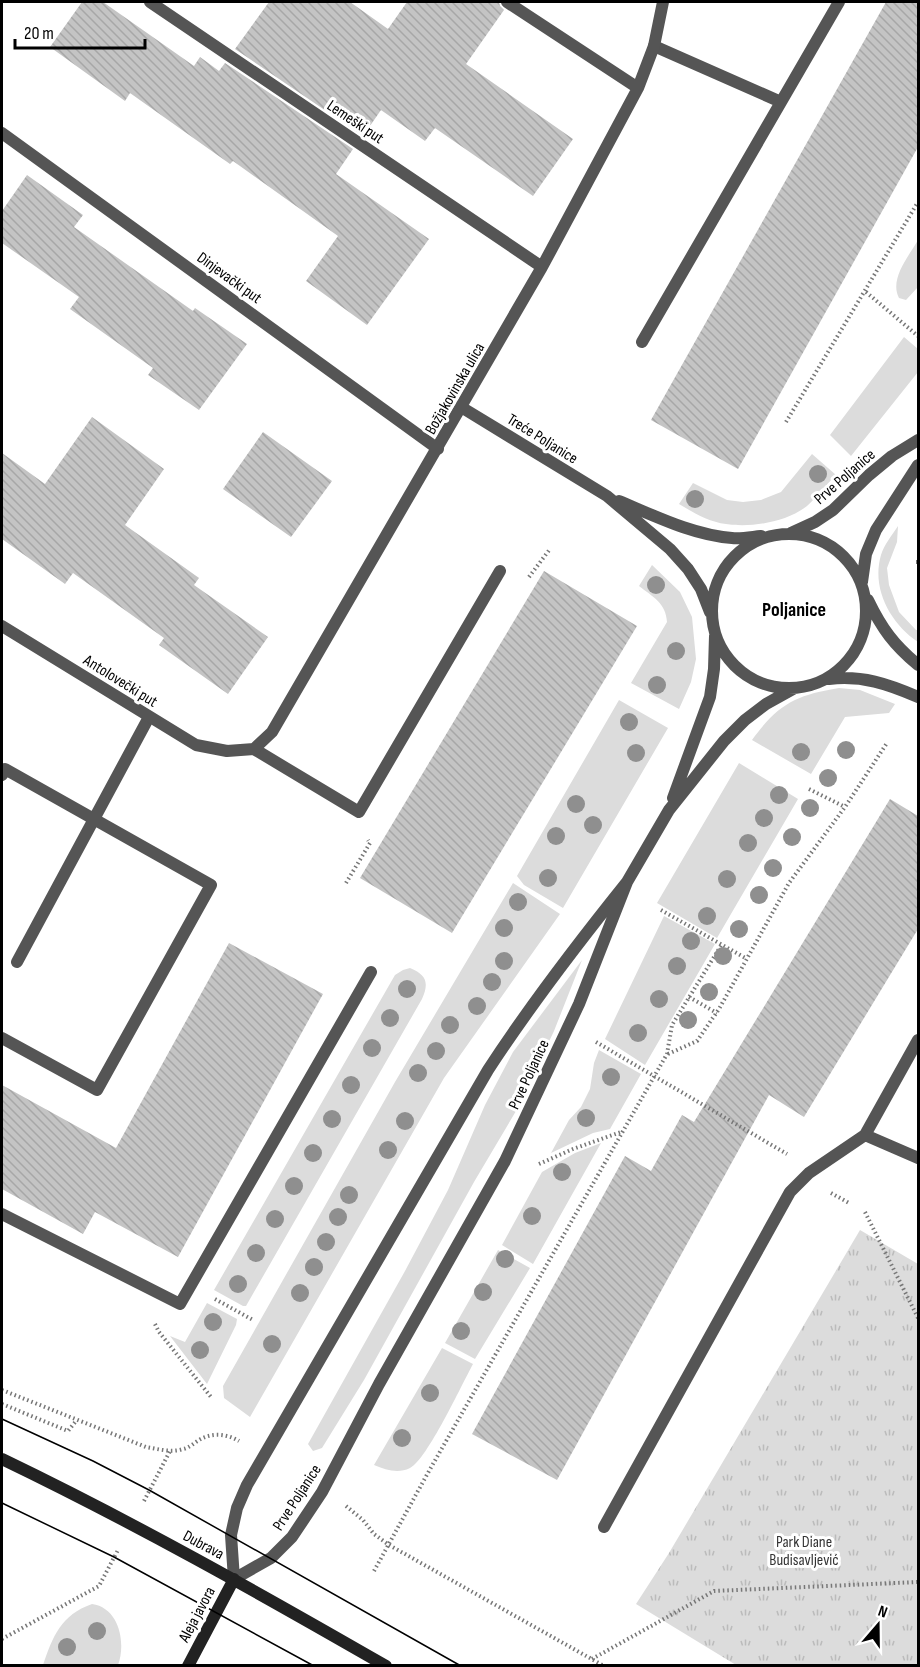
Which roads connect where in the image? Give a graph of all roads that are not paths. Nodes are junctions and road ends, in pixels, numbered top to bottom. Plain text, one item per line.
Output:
1 (150, 2) edge
2 (507, 2) edge
3 (663, 2) edge
4 (839, 2) edge
5 (654, 46) junction
6 (638, 88) junction
7 (781, 102) junction
8 (2, 133) edge
9 (542, 267) junction
10 (642, 342) dead end
11 (461, 407) junction
12 (918, 440) edge
13 (438, 449) junction
14 (918, 465) edge
15 (607, 496) junction
16 (791, 533) junction
17 (768, 536) junction
18 (500, 571) dead end
19 (864, 588) junction
20 (711, 615) junction
21 (2, 626) edge
22 (715, 635) junction
23 (918, 665) edge
24 (828, 679) junction
25 (793, 689) junction
26 (918, 697) edge
27 (149, 717) junction
28 (254, 749) junction
29 (2, 775) edge
30 (669, 810) junction
31 (94, 818) junction
32 (627, 882) junction
33 (17, 962) dead end
34 (371, 972) dead end
35 (2, 1038) edge
36 (918, 1040) edge
37 (865, 1135) junction
38 (918, 1158) edge
39 (2, 1214) edge
40 (2, 1460) edge
41 (604, 1527) dead end
42 (234, 1579) junction
43 (188, 1665) edge
44 (386, 1665) edge

1 - 9 street, Lemeški put
2 - 6 street
3 - 5 street, Božjakovinska ulica
4 - 7 street
5 - 6 street, Božjakovinska ulica
5 - 7 street
6 - 9 street, Božjakovinska ulica
7 - 10 street
8 - 13 street, Dinjevački put
9 - 11 street, Božjakovinska ulica
11 - 13 street, Božjakovinska ulica
11 - 15 street, Treće Poljanice
12 - 16 street, Prve Poljanice
13 - 28 street, Božjakovinska ulica
14 - 19 street
15 - 17 street, Treće Poljanice
15 - 20 street, Treće Poljanice
16 - 17 street
16 - 19 street
17 - 20 street
18 - 28 street
19 - 23 street
19 - 24 street
20 - 22 street
21 - 27 street, Antolovečki put
22 - 25 street
22 - 30 street, Prve Poljanice
24 - 25 street
24 - 26 street
25 - 30 street, Prve Poljanice
27 - 28 street, Antolovečki put
27 - 31 street
29 - 31 street
30 - 32 street, Prve Poljanice
31 - 33 street
31 - 35 street
32 - 42 street, Prve Poljanice
32 - 42 street, Prve Poljanice
34 - 39 street
36 - 37 street
37 - 38 street
37 - 41 street
40 - 42 main road, Dubrava
42 - 43 main road, Aleja javora
42 - 44 main road, Dubrava

